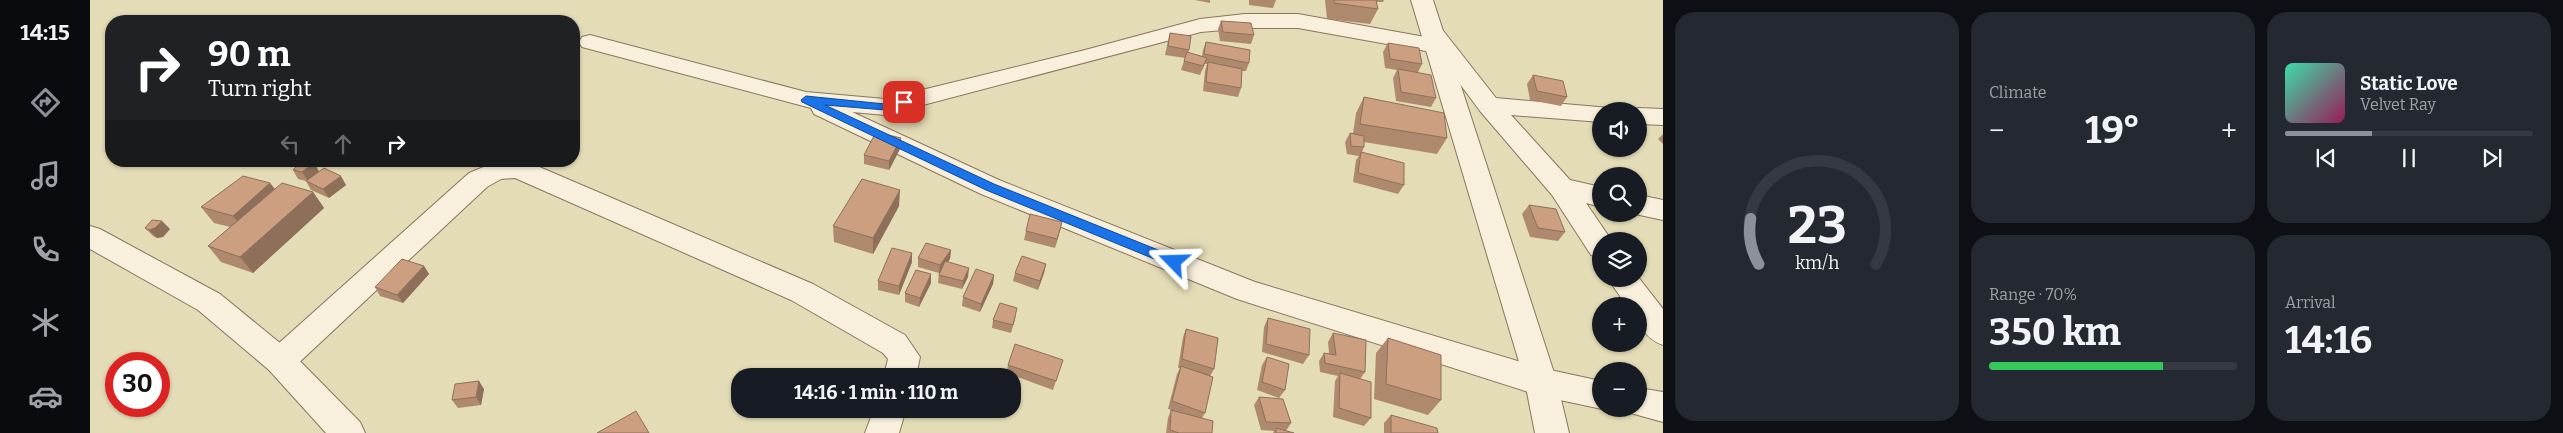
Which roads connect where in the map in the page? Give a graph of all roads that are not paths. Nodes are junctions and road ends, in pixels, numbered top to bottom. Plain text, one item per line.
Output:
1 (1422, 0) edge
2 (1435, 39) junction
3 (590, 42) dead end
4 (806, 100) junction
5 (1489, 105) junction
6 (1592, 113) edge
7 (1647, 116) edge
8 (1663, 117) edge
9 (1561, 188) junction
10 (1592, 195) edge
11 (1647, 207) edge
12 (1663, 210) edge
13 (1592, 234) edge
14 (90, 236) edge
15 (1629, 287) edge
16 (1663, 332) edge
17 (280, 360) junction
18 (902, 368) edge
19 (1541, 382) junction
20 (1592, 393) edge
21 (1647, 404) edge
22 (1663, 407) edge
23 (887, 418) edge
24 (348, 433) edge
25 (882, 433) edge
26 (1552, 433) edge

1 - 2 street
2 - 4 street
2 - 5 street
2 - 19 street
3 - 4 street
4 - 19 street
5 - 6 street
5 - 9 street
7 - 8 street
9 - 10 street
9 - 13 street
11 - 12 street
14 - 17 street
15 - 16 street
17 - 18 street
17 - 24 street
19 - 20 street
19 - 26 street
21 - 22 street
23 - 25 street

